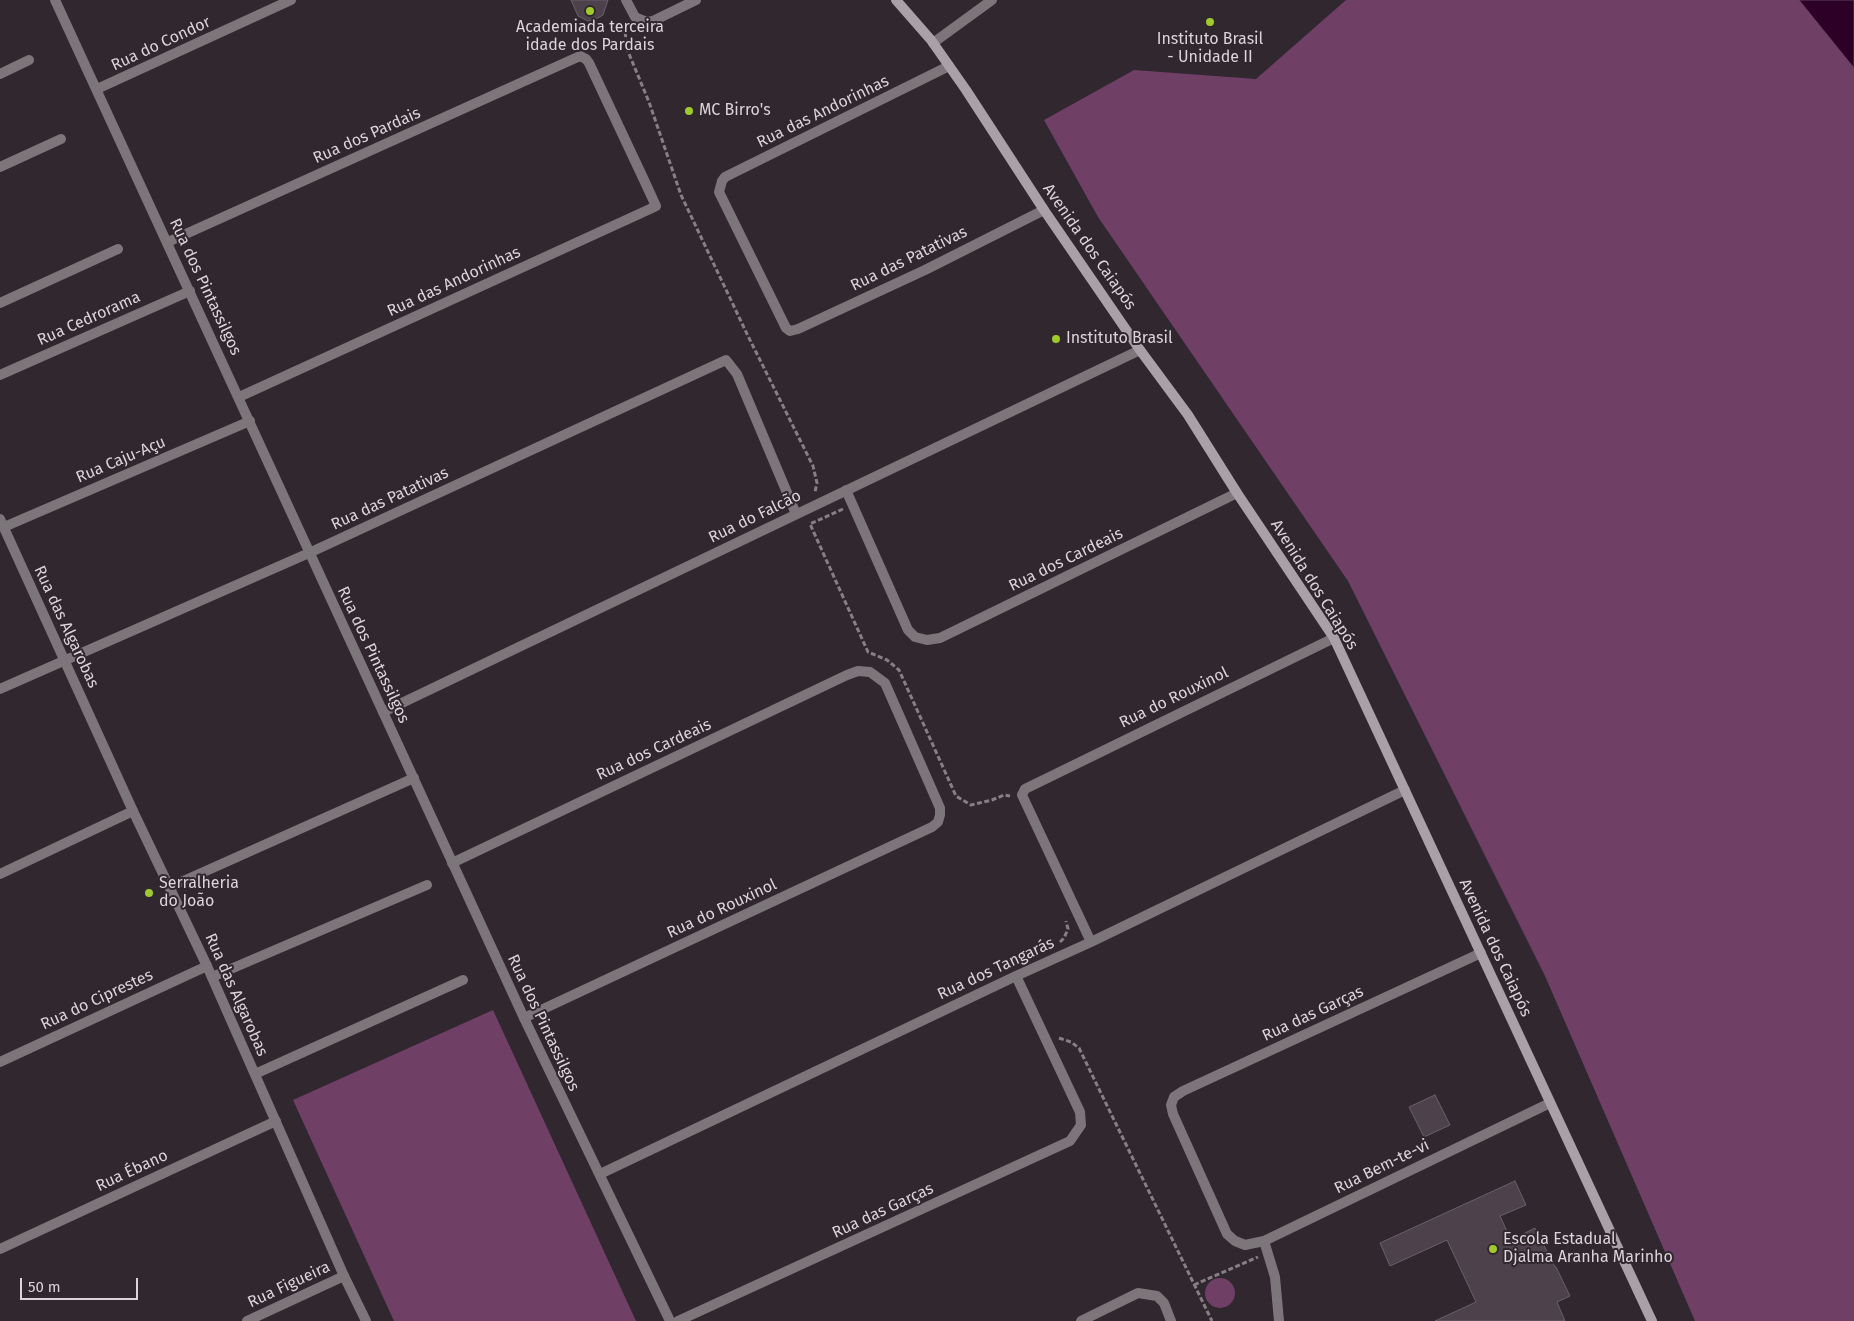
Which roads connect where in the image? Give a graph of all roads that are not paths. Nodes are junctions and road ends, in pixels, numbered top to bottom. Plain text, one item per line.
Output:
1 (55, 0) edge
2 (291, 0) edge
3 (626, 0) edge
4 (696, 0) edge
5 (896, 0) edge
6 (992, 0) edge
7 (933, 43) junction
8 (578, 57) joint
9 (29, 60) dead end
10 (949, 66) junction
11 (0, 74) edge
12 (97, 89) junction
13 (61, 139) dead end
14 (0, 167) edge
15 (1044, 210) junction
16 (168, 242) junction
17 (118, 249) dead end
18 (190, 291) junction
19 (0, 302) edge
20 (786, 328) joint
21 (1140, 350) junction
22 (0, 375) edge
23 (239, 397) junction
24 (250, 421) junction
25 (846, 490) junction
26 (1237, 493) junction
27 (796, 514) junction
28 (2, 523) edge
29 (309, 553) junction
30 (1334, 638) junction
31 (65, 661) junction
32 (870, 672) joint
33 (0, 689) edge
34 (383, 712) junction
35 (414, 778) junction
36 (1405, 790) junction
37 (133, 811) junction
38 (452, 863) junction
39 (0, 874) edge
40 (427, 885) dead end
41 (170, 887) junction
42 (1092, 942) junction
43 (1481, 953) junction
44 (207, 966) junction
45 (1016, 976) junction
46 (212, 977) junction
47 (464, 980) dead end
48 (524, 1018) junction
49 (0, 1062) edge
50 (255, 1074) junction
51 (1550, 1103) junction
52 (276, 1121) junction
53 (600, 1174) junction
54 (1227, 1234) joint
55 (1264, 1241) junction
56 (0, 1249) edge
57 (344, 1276) junction
58 (247, 1321) edge
59 (366, 1321) edge
60 (670, 1321) edge
61 (678, 1321) edge
62 (1080, 1321) edge
63 (1171, 1321) edge
64 (1278, 1321) edge
65 (1652, 1321) edge

1 - 12 street, Rua dos Pintassilgos
2 - 12 street, Rua do Condor
3 - 4 street
5 - 7 main road, Avenida dos Caiapós
6 - 7 street
7 - 10 main road, Avenida dos Caiapós
8 - 16 street, Rua dos Pardais
8 - 23 street, Rua das Andorinhas
9 - 11 street
10 - 15 main road, Avenida dos Caiapós
10 - 20 street, Rua das Andorinhas
12 - 16 street, Rua dos Pintassilgos
13 - 14 street
15 - 20 street, Rua das Patativas
15 - 21 main road, Avenida dos Caiapós
16 - 18 street, Rua dos Pintassilgos
17 - 19 street
18 - 22 street, Rua Cedrorama
18 - 23 street, Rua dos Pintassilgos
21 - 25 street, Rua do Falcão
21 - 26 main road, Avenida dos Caiapós
23 - 24 street, Rua dos Pintassilgos
24 - 28 street, Rua Caju-Açu
24 - 29 street, Rua dos Pintassilgos
25 - 26 street, Rua dos Cardeais
25 - 27 street, Rua do Falcão
26 - 30 main road, Avenida dos Caiapós
27 - 29 street, Rua das Patativas
27 - 34 street, Rua do Falcão
28 - 31 street, Rua das Algarobas
29 - 31 street, Rua das Patativas
29 - 34 street, Rua dos Pintassilgos
30 - 36 main road, Avenida dos Caiapós
30 - 42 street, Rua do Rouxinol
31 - 33 street, Rua das Patativas
31 - 37 street, Rua das Algarobas
32 - 38 street, Rua dos Cardeais
32 - 48 street, Rua do Rouxinol
34 - 35 street, Rua dos Pintassilgos
35 - 38 street, Rua dos Pintassilgos
35 - 41 street
36 - 42 street, Rua dos Tangarás
36 - 43 main road, Avenida dos Caiapós
37 - 39 street
37 - 41 street, Rua das Algarobas
38 - 48 street, Rua dos Pintassilgos
40 - 46 street
41 - 44 street, Rua das Algarobas
42 - 45 street, Rua dos Tangarás
43 - 51 main road, Avenida dos Caiapós
43 - 54 street, Rua das Garças
44 - 46 street, Rua das Algarobas
44 - 49 street, Rua do Ciprestes
45 - 53 street, Rua dos Tangarás
45 - 61 street, Rua das Garças
46 - 50 street, Rua das Algarobas
47 - 50 street
48 - 53 street, Rua dos Pintassilgos
50 - 52 street, Rua das Algarobas
51 - 55 street, Rua Bem-te-vi
51 - 65 main road, Avenida dos Caiapós
52 - 56 street, Rua Ébano
52 - 57 street, Rua das Algarobas
53 - 60 street, Rua dos Pintassilgos
54 - 55 street, Rua Bem-te-vi
55 - 64 street
57 - 58 street, Rua Figueira
57 - 59 street, Rua das Algarobas
62 - 63 street

